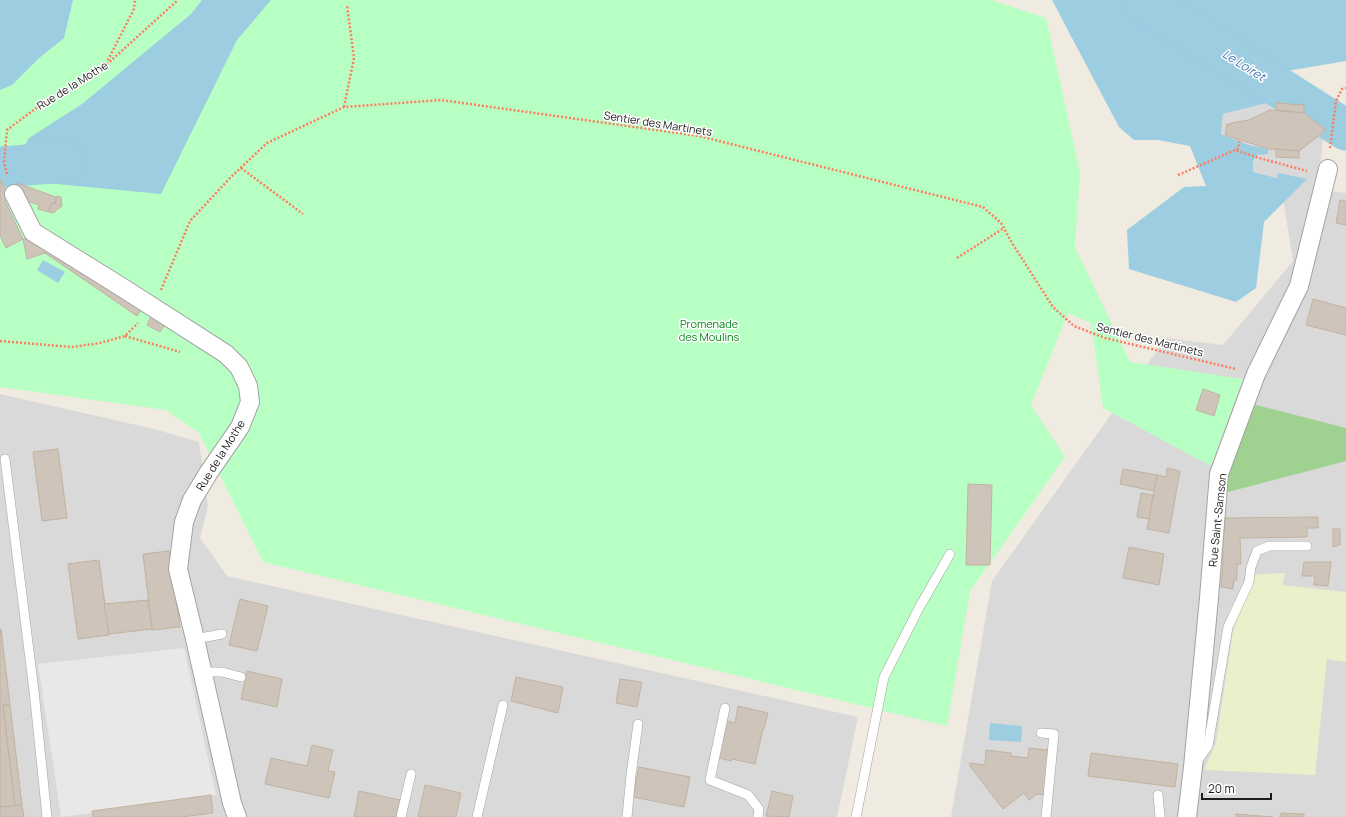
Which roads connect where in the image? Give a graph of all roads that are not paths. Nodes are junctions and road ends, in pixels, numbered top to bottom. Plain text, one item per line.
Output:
1 (1327, 172) road end
2 (14, 194) dead end
3 (5, 459) dead end
4 (1307, 546) dead end
5 (950, 554) dead end
6 (222, 634) dead end
7 (195, 639) junction
8 (203, 672) junction
9 (241, 677) dead end
10 (503, 705) dead end
11 (724, 708) dead end
12 (638, 724) dead end
13 (1041, 733) dead end
14 (1193, 768) junction
15 (411, 774) dead end
16 (1158, 795) dead end
17 (232, 812) edge
18 (47, 817) edge
19 (401, 817) edge
20 (476, 817) edge
21 (627, 817) edge
22 (758, 817) edge
23 (856, 817) edge
24 (1046, 817) edge
25 (1160, 817) edge
26 (1187, 817) edge

1 - 14 street, Rue Saint-Samson
2 - 7 street, Rue de la Mothe
3 - 18 lane
4 - 14 lane
5 - 23 lane
6 - 7 lane
7 - 8 street, Rue de la Mothe
8 - 9 lane
8 - 17 street, Rue de la Mothe
10 - 20 lane
11 - 22 lane
12 - 21 lane
13 - 24 lane
14 - 26 street, Rue Saint-Samson
15 - 19 lane
16 - 25 lane

